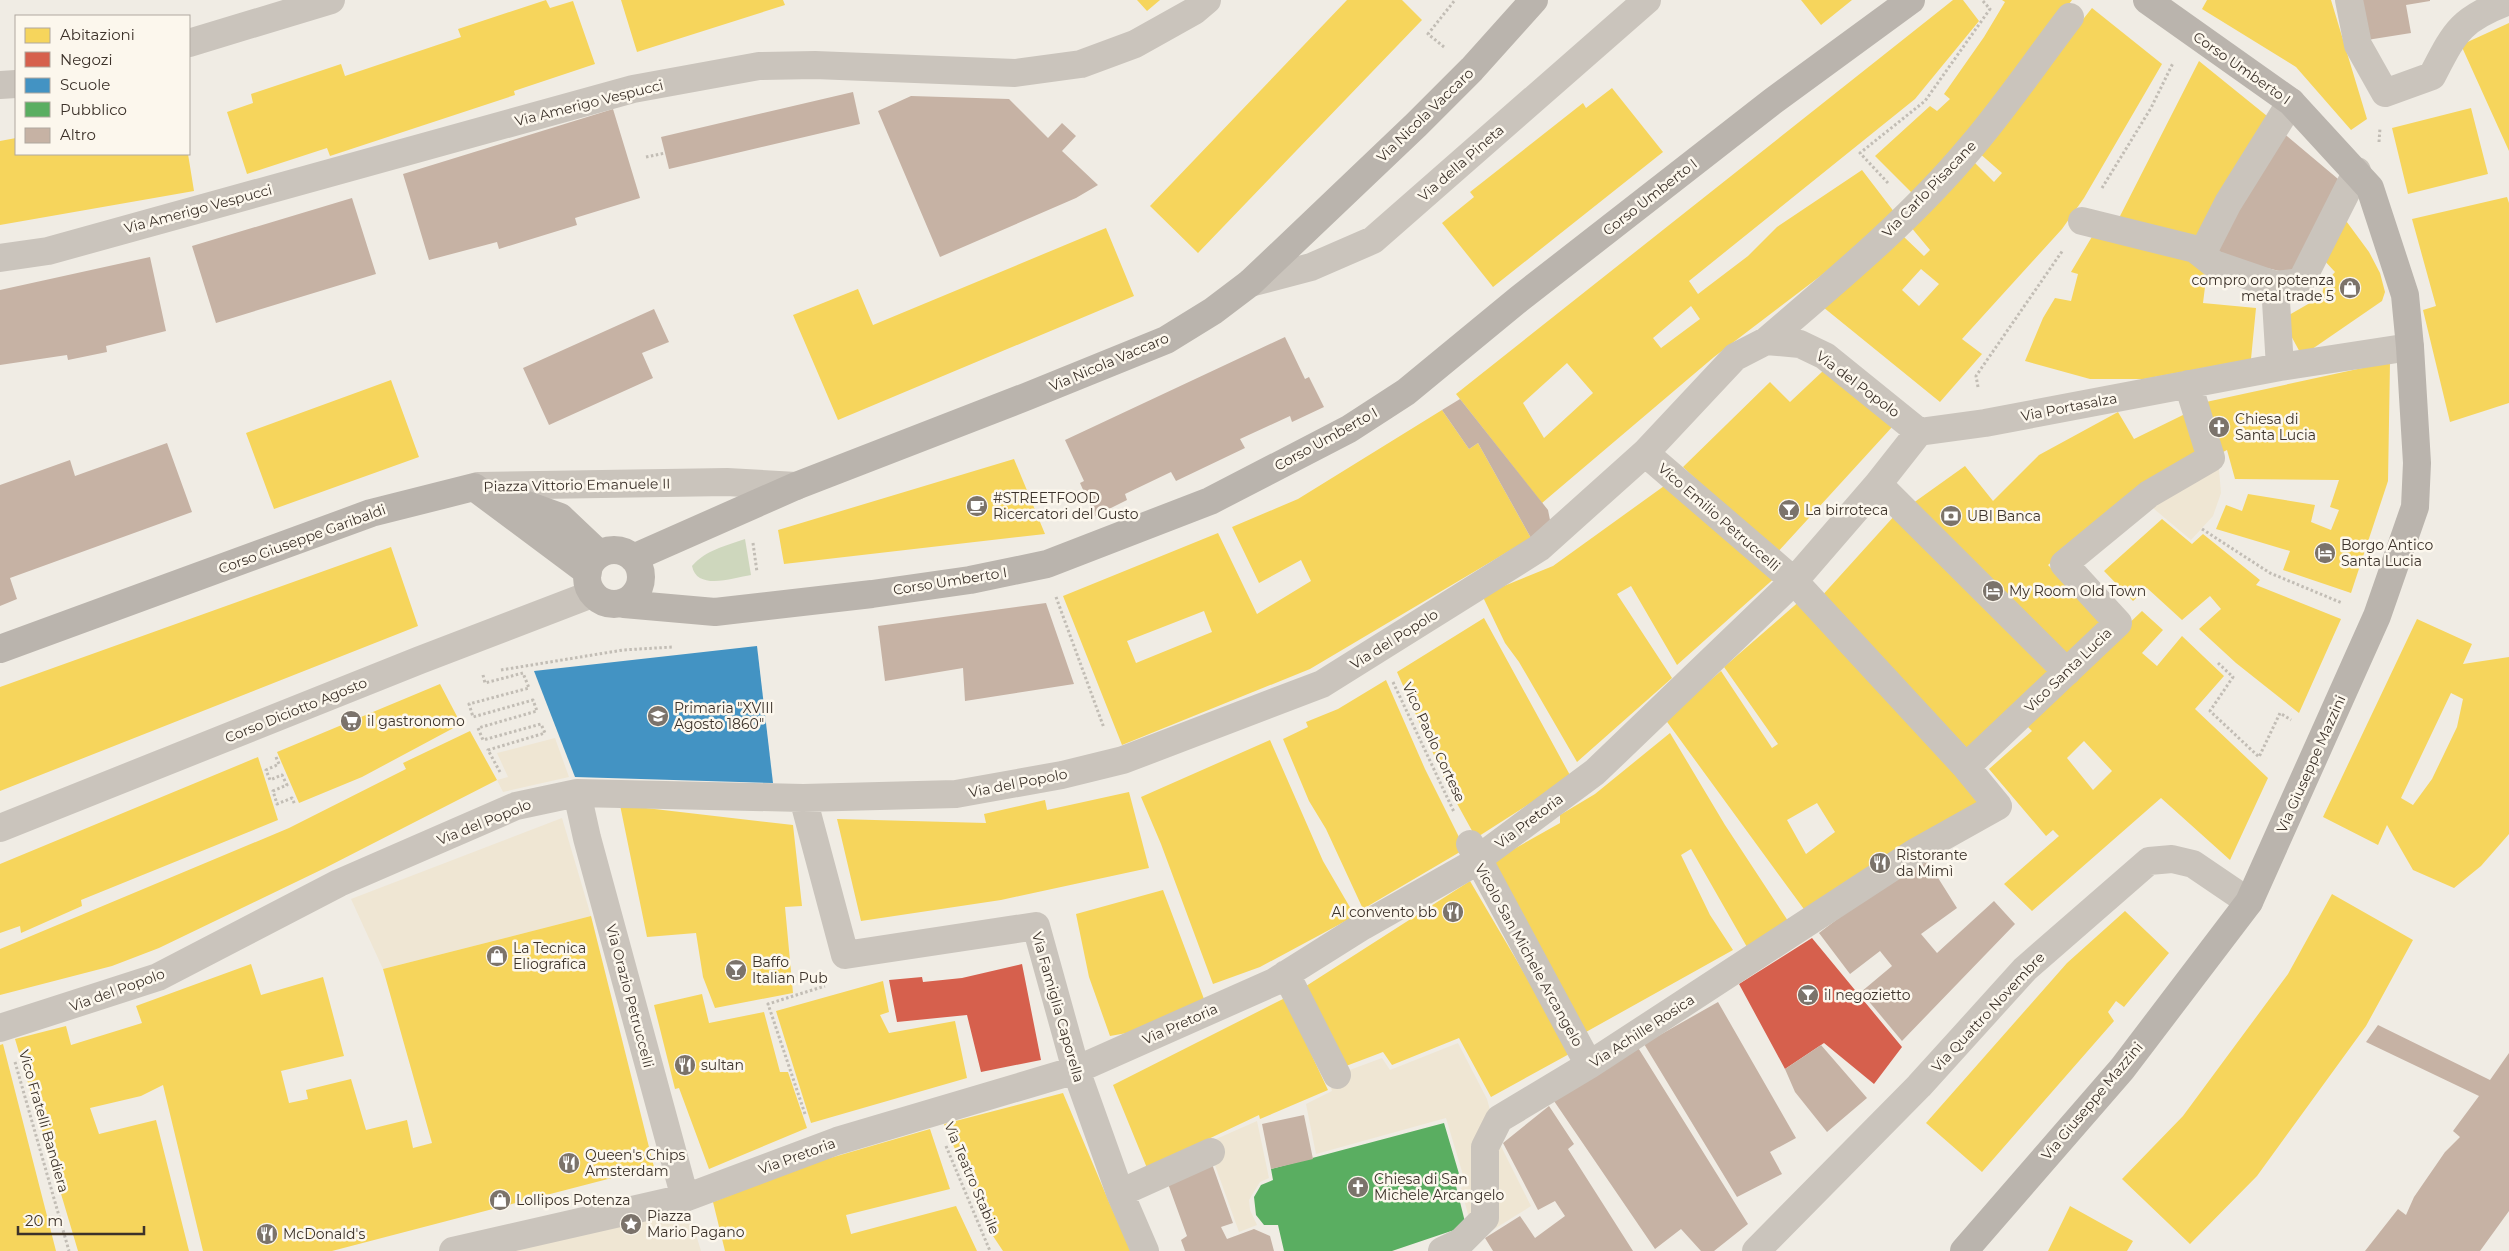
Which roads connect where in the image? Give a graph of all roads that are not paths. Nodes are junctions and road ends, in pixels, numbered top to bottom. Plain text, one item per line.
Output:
1 (331, 0) edge
2 (1207, 0) edge
3 (1534, 0) edge
4 (1647, 0) edge
5 (1911, 0) edge
6 (2146, 0) edge
7 (2349, 0) edge
8 (2509, 1) edge
9 (2070, 17) dead end
10 (190, 43) edge
11 (15, 84) edge
12 (0, 85) edge
13 (2292, 102) junction
14 (2363, 180) junction
15 (2082, 221) dead end
16 (2202, 254) junction
17 (0, 258) edge
18 (1250, 283) junction
19 (2276, 285) junction
20 (1766, 341) junction
21 (2410, 347) junction
22 (2280, 366) junction
23 (2188, 384) junction
24 (1919, 432) junction
25 (1645, 453) junction
26 (1878, 484) junction
27 (796, 486) junction
28 (474, 487) junction
29 (615, 581) junction
30 (1794, 581) junction
31 (715, 612) joint
32 (0, 650) edge
33 (2068, 672) junction
34 (1966, 766) junction
35 (577, 793) junction
36 (803, 798) junction
37 (0, 828) edge
38 (1473, 852) junction
39 (2249, 902) junction
40 (1286, 974) junction
41 (2, 1027) edge
42 (1589, 1065) junction
43 (1076, 1070) junction
44 (1337, 1075) dead end
45 (1211, 1152) dead end
46 (1120, 1193) junction
47 (685, 1198) junction
48 (453, 1251) edge
49 (1145, 1251) edge
50 (1442, 1251) edge
51 (1756, 1251) edge
52 (1964, 1251) edge

1 - 10 street
2 - 17 street, Via Amerigo Vespucci
3 - 18 street, Via Nicola Vaccaro
4 - 18 street, Via della Pineta
5 - 31 street, Corso Umberto I
6 - 13 street, Corso Umberto I
7 - 8 street
9 - 20 street, Via Carlo Pisacane
11 - 12 street
13 - 14 street, Corso Umberto I
13 - 16 street
14 - 19 street
14 - 21 street, Via Giuseppe Mazzini
15 - 16 street
16 - 19 street
18 - 27 street, Via Nicola Vaccaro
19 - 22 street
20 - 24 street, Via del Popolo
20 - 25 street, Via del Popolo
21 - 22 street, Via Portasalza
21 - 39 street, Via Giuseppe Mazzini
22 - 23 street, Via Portasalza
23 - 24 street, Via Portasalza
23 - 33 street, Vico Santa Lucia
24 - 26 street
25 - 30 street, Vico Emilio Petruccelli
25 - 36 street, Via del Popolo
26 - 30 street
26 - 33 street
27 - 28 street, Piazza Vittorio Emanuele II
27 - 29 street, Via Nicola Vaccaro
28 - 29 street, Piazza Vittorio Emanuele II
28 - 32 street, Corso Giuseppe Garibaldi
29 - 31 street, Piazza Vittorio Emanuele II
29 - 37 street, Corso Diciotto Agosto
30 - 34 street, Vico Emilio Petruccelli
30 - 38 street, Via Pretoria
33 - 34 street, Vico Santa Lucia
34 - 42 street, Via Achille Rosica
35 - 36 street, Via del Popolo
35 - 41 street, Via del Popolo
35 - 47 street, Via Orazio Petruccelli
36 - 43 street, Via Famiglia Caporella
38 - 40 street, Via Pretoria
38 - 42 street, Vicolo San Michele Arcangelo
39 - 51 street, Via Quattro Novembre
39 - 52 street, Via Giuseppe Mazzini
40 - 43 street, Via Pretoria
40 - 44 street
42 - 50 street, Via Achille Rosica
43 - 46 street, Via Famiglia Caporella
43 - 47 street, Via Pretoria
45 - 46 street
46 - 49 street, Via Famiglia Caporella
47 - 48 street, Via Pretoria

